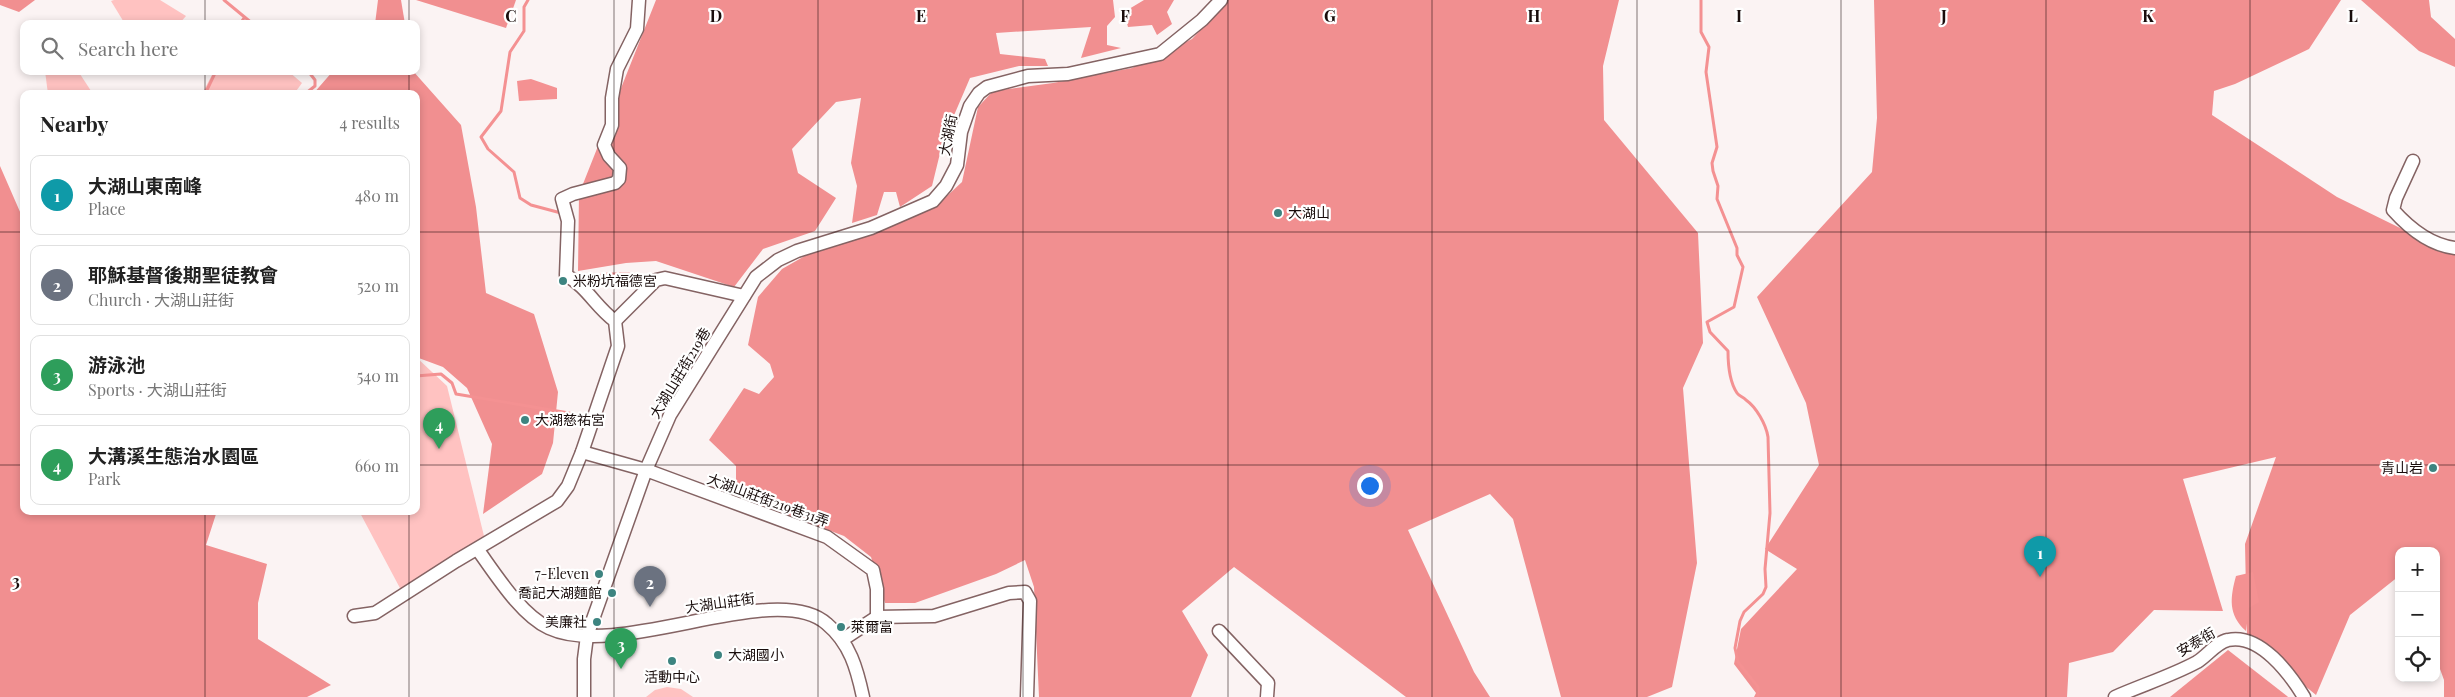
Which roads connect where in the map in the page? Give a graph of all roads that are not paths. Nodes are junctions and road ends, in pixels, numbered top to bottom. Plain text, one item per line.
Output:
1 (638, 0) edge
2 (1221, 0) edge
3 (2414, 161) dead end
4 (2455, 248) edge
5 (744, 296) junction
6 (615, 321) junction
7 (582, 452) junction
8 (646, 470) junction
9 (478, 550) junction
10 (354, 616) dead end
11 (877, 617) junction
12 (1219, 631) dead end
13 (588, 636) junction
14 (842, 640) junction
15 (1025, 696) edge
16 (584, 697) edge
17 (864, 697) edge
18 (1267, 697) edge
19 (2115, 697) edge
20 (2304, 697) edge

1 - 6 street
2 - 5 street, 大湖街
3 - 4 street
5 - 6 street
5 - 8 street, 大湖山莊街219巷
6 - 7 street
7 - 8 street, 大湖山莊街219巷31弄
7 - 9 street
8 - 11 street, 大湖山莊街219巷31弄
8 - 13 street, 大湖山莊街219巷
9 - 10 street
9 - 13 street, 大湖山莊街
11 - 14 street
11 - 15 street
12 - 18 street
13 - 14 street, 大湖山莊街
13 - 16 street, 大湖山莊街219巷
14 - 17 street, 大湖山莊街
19 - 20 street, 安泰街

